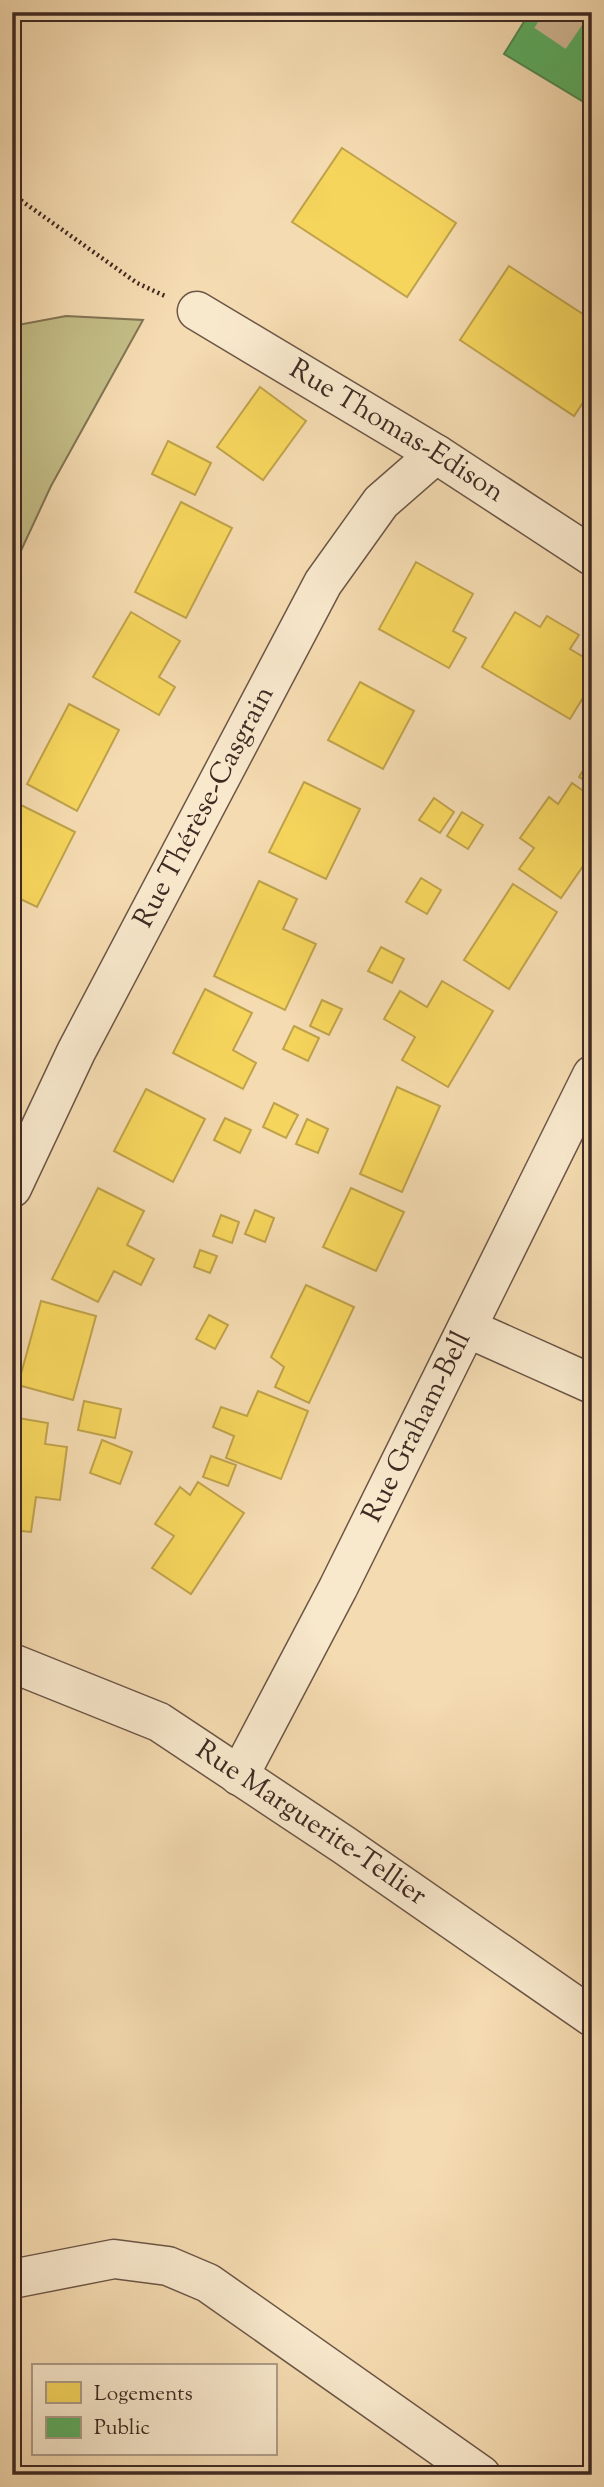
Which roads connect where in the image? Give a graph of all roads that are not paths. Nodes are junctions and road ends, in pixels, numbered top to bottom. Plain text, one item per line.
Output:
1 (197, 312) road end
2 (436, 454) junction
3 (592, 556) edge
4 (592, 1075) edge
5 (12, 1188) edge
6 (467, 1328) junction
7 (592, 1384) edge
8 (12, 1663) edge
9 (239, 1776) junction
10 (592, 2017) edge
11 (12, 2279) edge
12 (481, 2475) edge

1 - 2 street, Rue Thomas-Edison
2 - 3 street, Rue Thomas-Edison
2 - 5 street, Rue Thérèse-Casgrain
4 - 6 street, Rue Graham-Bell
6 - 7 street
6 - 9 street, Rue Graham-Bell
8 - 9 street, Rue Marguerite-Tellier
9 - 10 street, Rue Marguerite-Tellier
11 - 12 street

